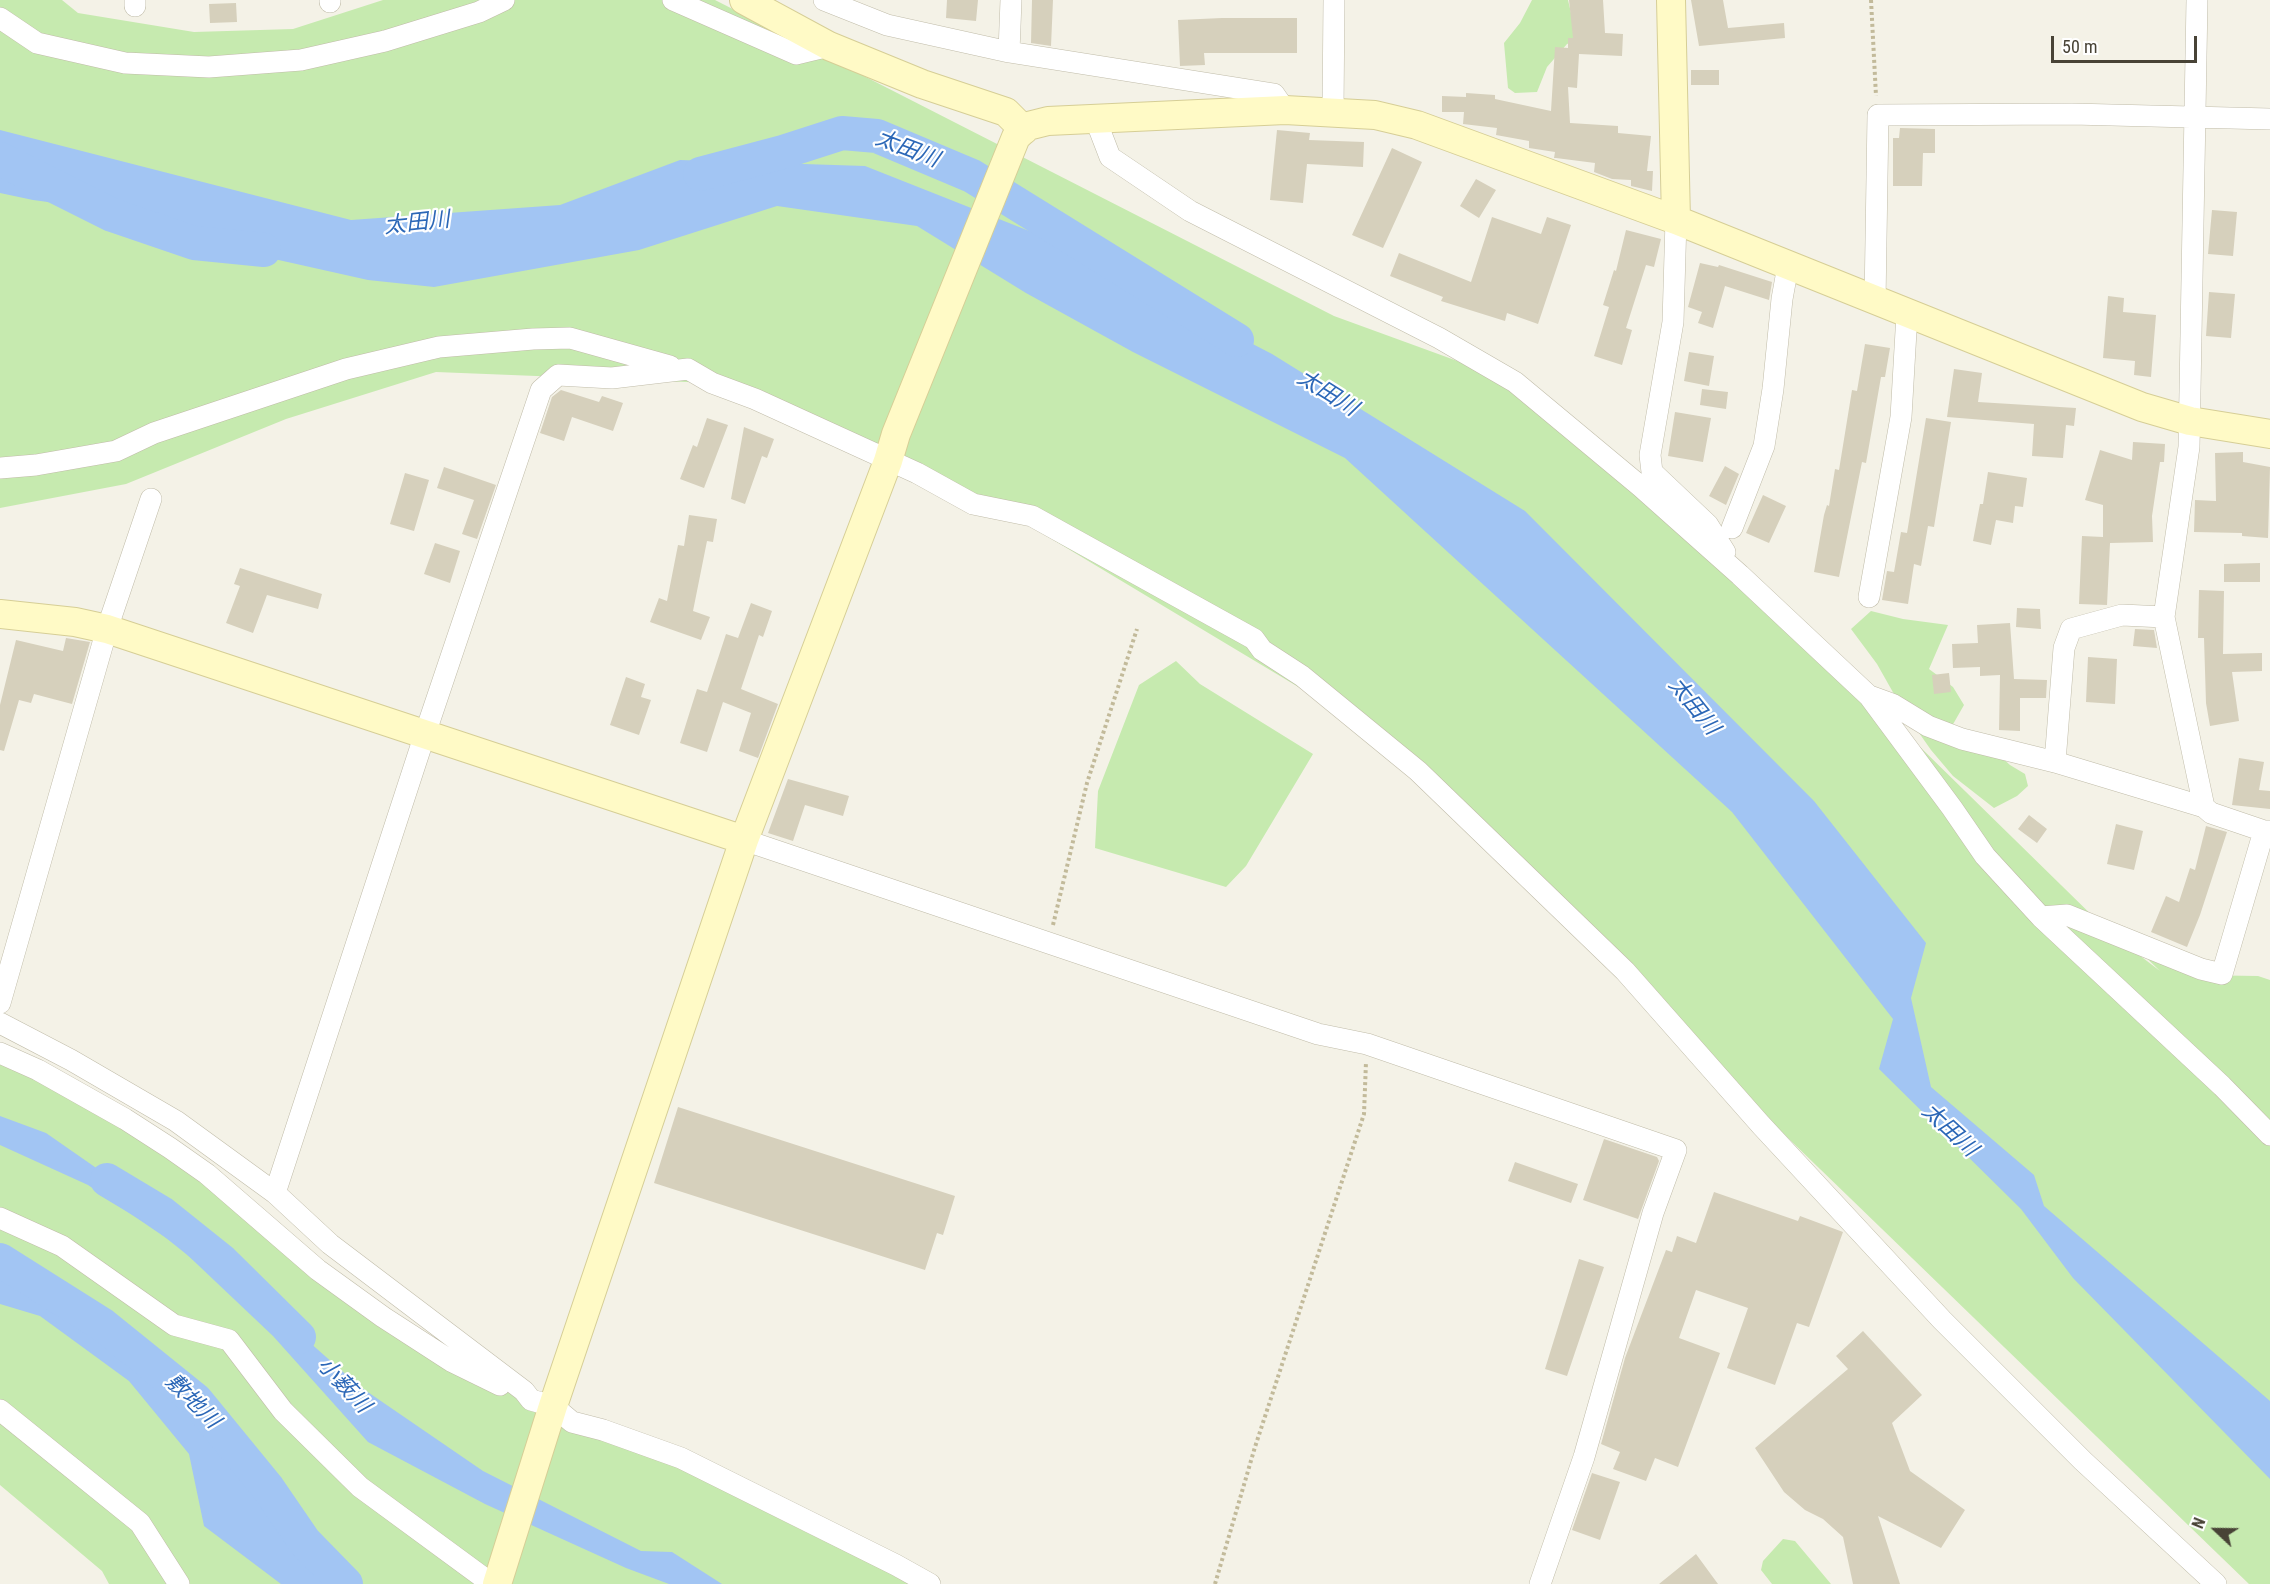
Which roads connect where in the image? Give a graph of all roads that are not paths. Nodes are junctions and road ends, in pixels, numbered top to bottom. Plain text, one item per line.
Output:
1 (504, 0) edge
2 (673, 0) edge
3 (744, 0) edge
4 (824, 0) edge
5 (1011, 0) edge
6 (1334, 0) edge
7 (1671, 0) edge
8 (2197, 0) edge
9 (0, 18) edge
10 (829, 46) junction
11 (1009, 52) junction
12 (1285, 110) junction
13 (1333, 111) junction
14 (1095, 118) junction
15 (2195, 119) junction
16 (2270, 119) edge
17 (1020, 134) junction
18 (1676, 220) junction
19 (1788, 266) junction
20 (1875, 302) junction
21 (1907, 314) junction
22 (678, 369) junction
23 (2190, 421) junction
24 (2270, 434) edge
25 (888, 461) junction
26 (0, 468) edge
27 (151, 499) dead end
28 (1732, 528) dead end
29 (1740, 575) junction
30 (1869, 597) dead end
31 (0, 614) edge
32 (2164, 617) junction
33 (107, 629) junction
34 (1869, 696) junction
35 (425, 734) junction
36 (2055, 762) junction
37 (2204, 807) junction
38 (2267, 831) edge
39 (744, 840) junction
40 (2041, 917) junction
41 (0, 1003) edge
42 (0, 1023) edge
43 (0, 1053) edge
44 (2270, 1135) edge
45 (275, 1193) junction
46 (0, 1218) edge
47 (542, 1403) junction
48 (0, 1410) edge
49 (496, 1582) edge
50 (179, 1584) edge
51 (930, 1584) edge
52 (1540, 1584) edge
53 (2216, 1584) edge

1 - 9 street
2 - 10 street
3 - 10 street
4 - 11 street
5 - 11 street
6 - 13 street
7 - 18 street
8 - 15 street
10 - 17 street
11 - 12 street
12 - 13 street
12 - 14 street
13 - 18 street
14 - 17 street
14 - 29 street
15 - 16 street
15 - 20 street
15 - 23 street
17 - 25 street
18 - 19 street
18 - 29 street
19 - 20 street
19 - 28 street
20 - 21 street
21 - 23 street
21 - 30 street
22 - 25 street
22 - 26 street
22 - 35 street
23 - 24 street
23 - 32 street
25 - 39 street
25 - 53 street
27 - 33 street
29 - 34 street
31 - 33 street
32 - 36 street
32 - 37 street
33 - 35 street
33 - 41 street
34 - 36 street
34 - 40 street
35 - 39 street
35 - 45 street
36 - 37 street
37 - 38 street
38 - 40 street
39 - 47 street
39 - 52 street
40 - 44 street
42 - 45 street
43 - 47 street
45 - 47 street
46 - 49 street
47 - 49 street
47 - 51 street
48 - 50 street

